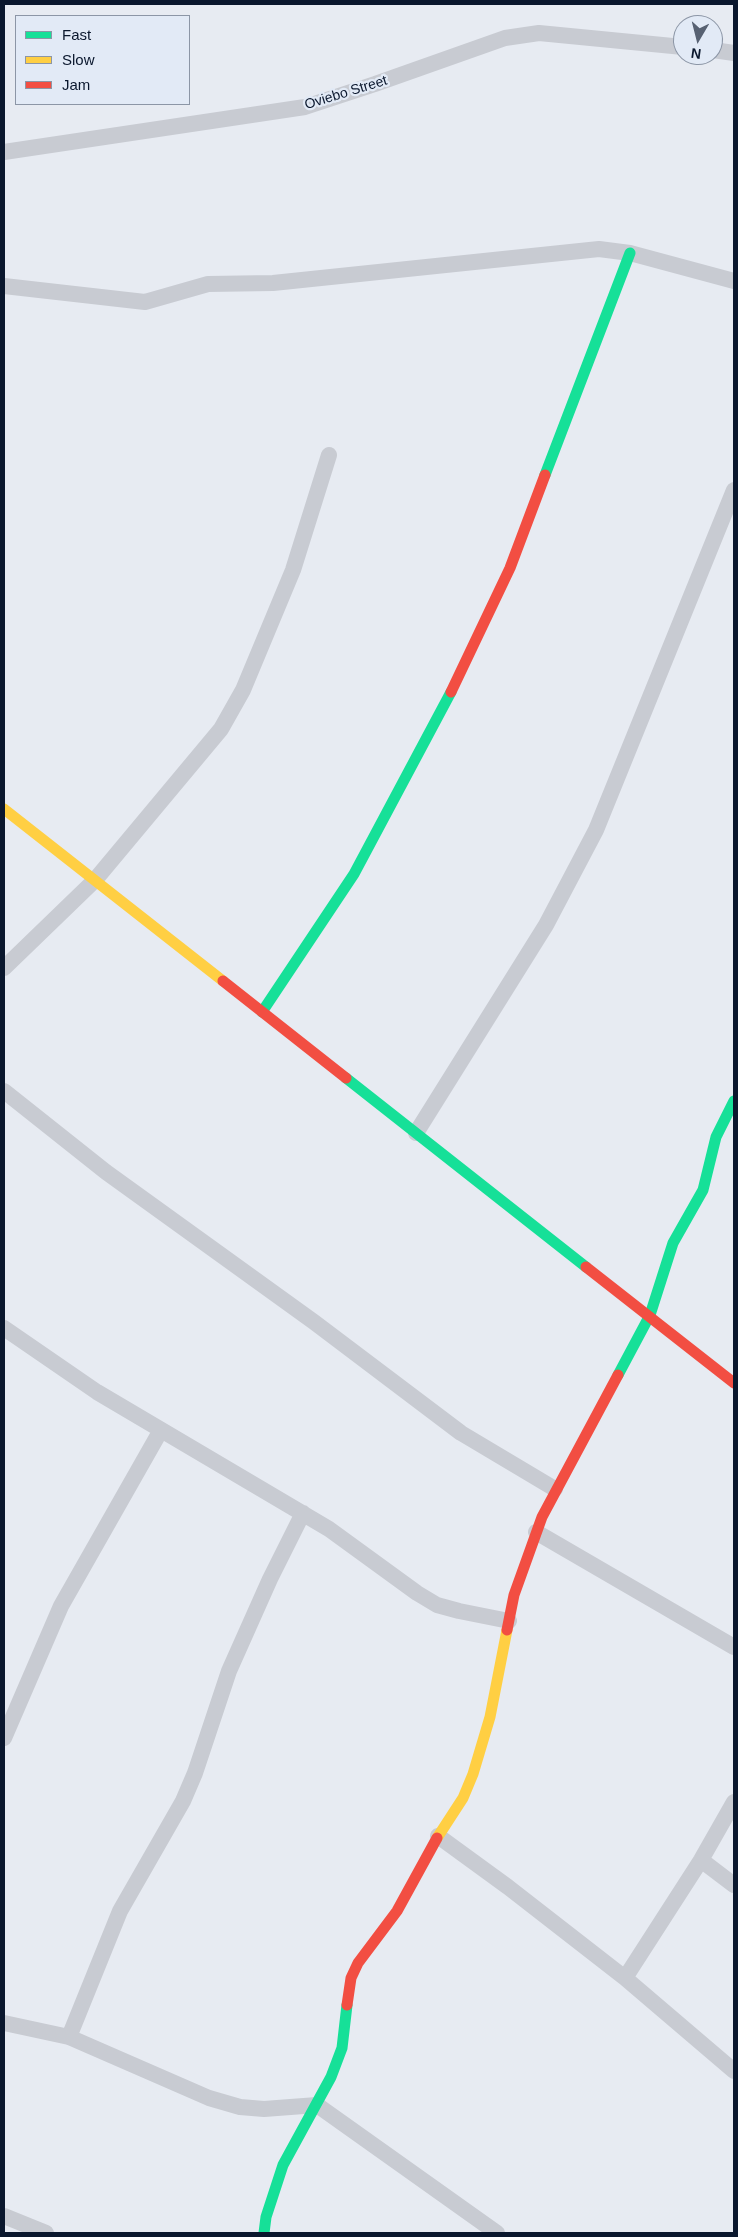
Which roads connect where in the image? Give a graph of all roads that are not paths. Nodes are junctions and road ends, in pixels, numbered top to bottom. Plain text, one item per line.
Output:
1 (673, 47) edge
2 (4, 152) edge
3 (630, 253) junction
4 (734, 281) edge
5 (4, 286) edge
6 (329, 455) dead end
7 (734, 490) edge
8 (4, 809) edge
9 (95, 880) junction
10 (4, 968) edge
11 (262, 1012) junction
12 (4, 1091) edge
13 (734, 1101) edge
14 (416, 1133) junction
15 (650, 1316) junction
16 (4, 1328) edge
17 (734, 1383) edge
18 (161, 1430) junction
19 (555, 1489) junction
20 (303, 1514) junction
21 (536, 1532) junction
22 (509, 1621) junction
23 (734, 1647) edge
24 (4, 1738) edge
25 (734, 1802) edge
26 (438, 1836) junction
27 (701, 1860) junction
28 (734, 1885) edge
29 (625, 1978) junction
30 (4, 2023) edge
31 (69, 2037) junction
32 (734, 2071) edge
33 (318, 2105) junction
34 (4, 2216) edge
35 (46, 2233) edge
36 (264, 2233) edge
37 (497, 2233) edge

1 - 2 street, Oviebo Street
3 - 4 street
3 - 5 street
3 - 11 street
6 - 9 street
7 - 14 street
8 - 9 street
9 - 10 street
9 - 11 street
11 - 14 street
12 - 19 street
13 - 15 street
14 - 15 street
15 - 17 street
15 - 19 street
16 - 18 street
18 - 20 street
18 - 24 street
19 - 21 street
20 - 22 street
20 - 31 street
21 - 22 street
21 - 23 street
22 - 26 street
25 - 27 street
26 - 29 street
26 - 33 street
27 - 28 street
27 - 29 street
29 - 32 street
30 - 31 street
31 - 33 street
33 - 36 street
33 - 37 street
34 - 35 street

